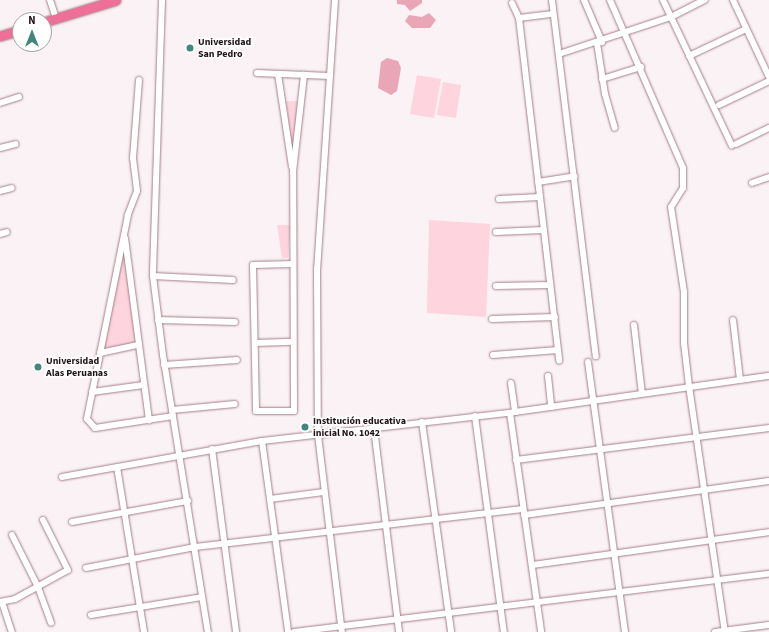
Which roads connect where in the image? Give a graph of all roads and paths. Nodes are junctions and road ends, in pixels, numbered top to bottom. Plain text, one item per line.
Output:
1 (50, 0) edge
2 (116, 0) edge
3 (162, 0) edge
4 (334, 0) edge
5 (552, 0) edge
6 (584, 0) edge
7 (610, 0) edge
8 (663, 0) edge
9 (705, 0) edge
10 (733, 0) edge
11 (101, 2) edge
12 (512, 3) dead end
13 (553, 14) junction
14 (672, 17) junction
15 (519, 18) junction
16 (56, 19) junction
17 (52, 20) edge
18 (746, 29) junction
19 (12, 32) edge
20 (626, 33) junction
21 (0, 36) edge
22 (600, 42) junction
23 (559, 54) junction
24 (689, 56) junction
25 (641, 67) junction
26 (257, 73) dead end
27 (278, 74) junction
28 (304, 75) junction
29 (330, 76) junction
30 (769, 77) edge
31 (602, 79) junction
32 (139, 80) dead end
33 (769, 81) edge
34 (19, 97) dead end
35 (0, 103) edge
36 (719, 105) dead end
37 (615, 128) dead end
38 (769, 128) edge
39 (16, 144) dead end
40 (0, 148) edge
41 (293, 172) junction
42 (575, 176) junction
43 (769, 177) edge
44 (538, 182) junction
45 (752, 183) dead end
46 (12, 188) dead end
47 (0, 191) edge
48 (540, 197) junction
49 (498, 199) dead end
50 (544, 230) junction
51 (7, 232) dead end
52 (496, 232) dead end
53 (0, 234) edge
54 (124, 234) junction
55 (293, 264) junction
56 (153, 276) junction
57 (233, 280) dead end
58 (550, 285) junction
59 (496, 286) dead end
60 (554, 317) junction
61 (492, 319) dead end
62 (158, 320) junction
63 (733, 320) dead end
64 (235, 322) dead end
65 (634, 326) dead end
66 (293, 342) junction
67 (255, 343) junction
68 (138, 345) junction
69 (558, 350) junction
70 (100, 353) junction
71 (493, 354) dead end
72 (596, 356) dead end
73 (237, 360) dead end
74 (559, 361) dead end
75 (588, 362) dead end
76 (164, 365) junction
77 (548, 376) dead end
78 (769, 376) edge
79 (740, 380) junction
80 (511, 383) dead end
81 (144, 385) junction
82 (689, 386) junction
83 (92, 392) junction
84 (642, 394) junction
85 (595, 402) junction
86 (235, 404) dead end
87 (551, 407) junction
88 (512, 412) junction
89 (173, 413) junction
90 (475, 416) junction
91 (149, 420) junction
92 (422, 422) junction
93 (374, 428) junction
94 (769, 428) edge
95 (318, 435) junction
96 (697, 437) junction
97 (262, 441) junction
98 (212, 449) junction
99 (601, 449) junction
100 (180, 453) junction
101 (516, 460) junction
102 (117, 467) junction
103 (62, 477) dead end
104 (769, 481) edge
105 (707, 490) junction
106 (324, 492) junction
107 (270, 499) junction
108 (188, 501) junction
109 (609, 504) junction
110 (524, 512) junction
111 (486, 513) junction
112 (125, 514) junction
113 (436, 519) junction
114 (43, 520) dead end
115 (72, 522) dead end
116 (384, 524) junction
117 (329, 531) junction
118 (769, 532) edge
119 (12, 535) dead end
120 (276, 538) junction
121 (713, 540) junction
122 (223, 544) junction
123 (195, 547) junction
124 (616, 553) junction
125 (132, 558) junction
126 (532, 565) junction
127 (86, 568) dead end
128 (769, 574) edge
129 (719, 581) junction
130 (38, 587) junction
131 (620, 593) junction
132 (202, 597) junction
133 (1, 602) edge
134 (538, 602) junction
135 (140, 607) junction
136 (500, 607) junction
137 (448, 612) junction
138 (91, 615) dead end
139 (397, 618) junction
140 (51, 623) dead end
141 (769, 625) edge
142 (341, 629) edge
143 (725, 631) edge
144 (12, 632) edge
145 (144, 632) edge
146 (208, 632) edge
147 (236, 632) edge
148 (288, 632) edge
149 (294, 632) edge
150 (399, 632) edge
151 (451, 632) edge
152 (504, 632) edge
153 (541, 632) edge
154 (625, 632) edge
155 (715, 632) edge

1 - 16 street
2 - 11 highway
3 - 56 street
4 - 29 street
5 - 13 street
6 - 22 street
7 - 20 street
8 - 14 street
9 - 14 street
10 - 18 street
11 - 16 highway
12 - 15 street
13 - 15 street
13 - 23 street
14 - 20 street
14 - 24 street
15 - 44 street
16 - 17 highway
18 - 24 street
18 - 30 street
19 - 21 highway
20 - 22 street
20 - 25 street
22 - 23 street
22 - 31 street
23 - 42 street
24 - 38 street
25 - 31 street
25 - 82 street
26 - 27 street
27 - 28 street
27 - 41 street
28 - 29 street
28 - 41 street
29 - 95 street
31 - 37 street
32 - 54 street
33 - 36 street
34 - 35 street
39 - 40 street
41 - 55 street
42 - 44 street
42 - 72 street
43 - 45 street
44 - 48 street
46 - 47 street
48 - 49 street
48 - 50 street
50 - 52 street
50 - 58 street
51 - 53 street
54 - 68 street
54 - 70 street
55 - 66 street
55 - 67 street
56 - 57 street
56 - 62 street
58 - 59 street
58 - 60 street
60 - 61 street
60 - 69 street
62 - 64 street
62 - 76 street
63 - 79 street
65 - 84 street
66 - 67 street
66 - 67 street
68 - 70 street
68 - 81 street
69 - 71 street
69 - 74 street
70 - 83 street
73 - 76 street
75 - 85 street
76 - 89 street
77 - 87 street
78 - 79 street
79 - 82 street
80 - 88 street
81 - 83 street
81 - 91 street
82 - 84 street
82 - 96 street
83 - 91 street
84 - 85 street
85 - 87 street
85 - 99 street
86 - 89 street
87 - 88 street
88 - 90 street
88 - 101 street
89 - 91 street
89 - 100 street
90 - 92 street
90 - 111 street
92 - 93 street
92 - 113 street
93 - 95 street
93 - 116 street
94 - 96 street
95 - 97 street
95 - 106 street
96 - 99 street
96 - 105 street
97 - 98 street
97 - 107 street
98 - 100 street
98 - 122 street
99 - 101 street
99 - 109 street
100 - 102 street
100 - 108 street
101 - 110 street
102 - 103 street
102 - 112 street
104 - 105 street
105 - 109 street
105 - 121 street
106 - 107 street
106 - 117 street
107 - 120 street
108 - 112 street
108 - 123 street
109 - 110 street
109 - 124 street
110 - 111 street
110 - 126 street
111 - 113 street
111 - 136 street
112 - 115 street
112 - 125 street
113 - 116 street
113 - 137 street
114 - 130 street
116 - 117 street
116 - 139 street
117 - 120 street
117 - 142 street
118 - 121 street
119 - 130 street
120 - 122 street
120 - 148 street
121 - 124 street
121 - 129 street
122 - 123 street
122 - 147 street
123 - 125 street
123 - 132 street
124 - 126 street
124 - 131 street
125 - 127 street
125 - 135 street
126 - 134 street
128 - 129 street
129 - 131 street
129 - 143 street
130 - 133 street
130 - 140 street
131 - 134 street
131 - 154 street
132 - 135 street
132 - 146 street
133 - 144 street
134 - 136 street
134 - 153 street
135 - 138 street
135 - 145 street
136 - 137 street
136 - 152 street
137 - 139 street
137 - 151 street
139 - 142 street
139 - 150 street
141 - 143 street
142 - 149 street
143 - 155 street

